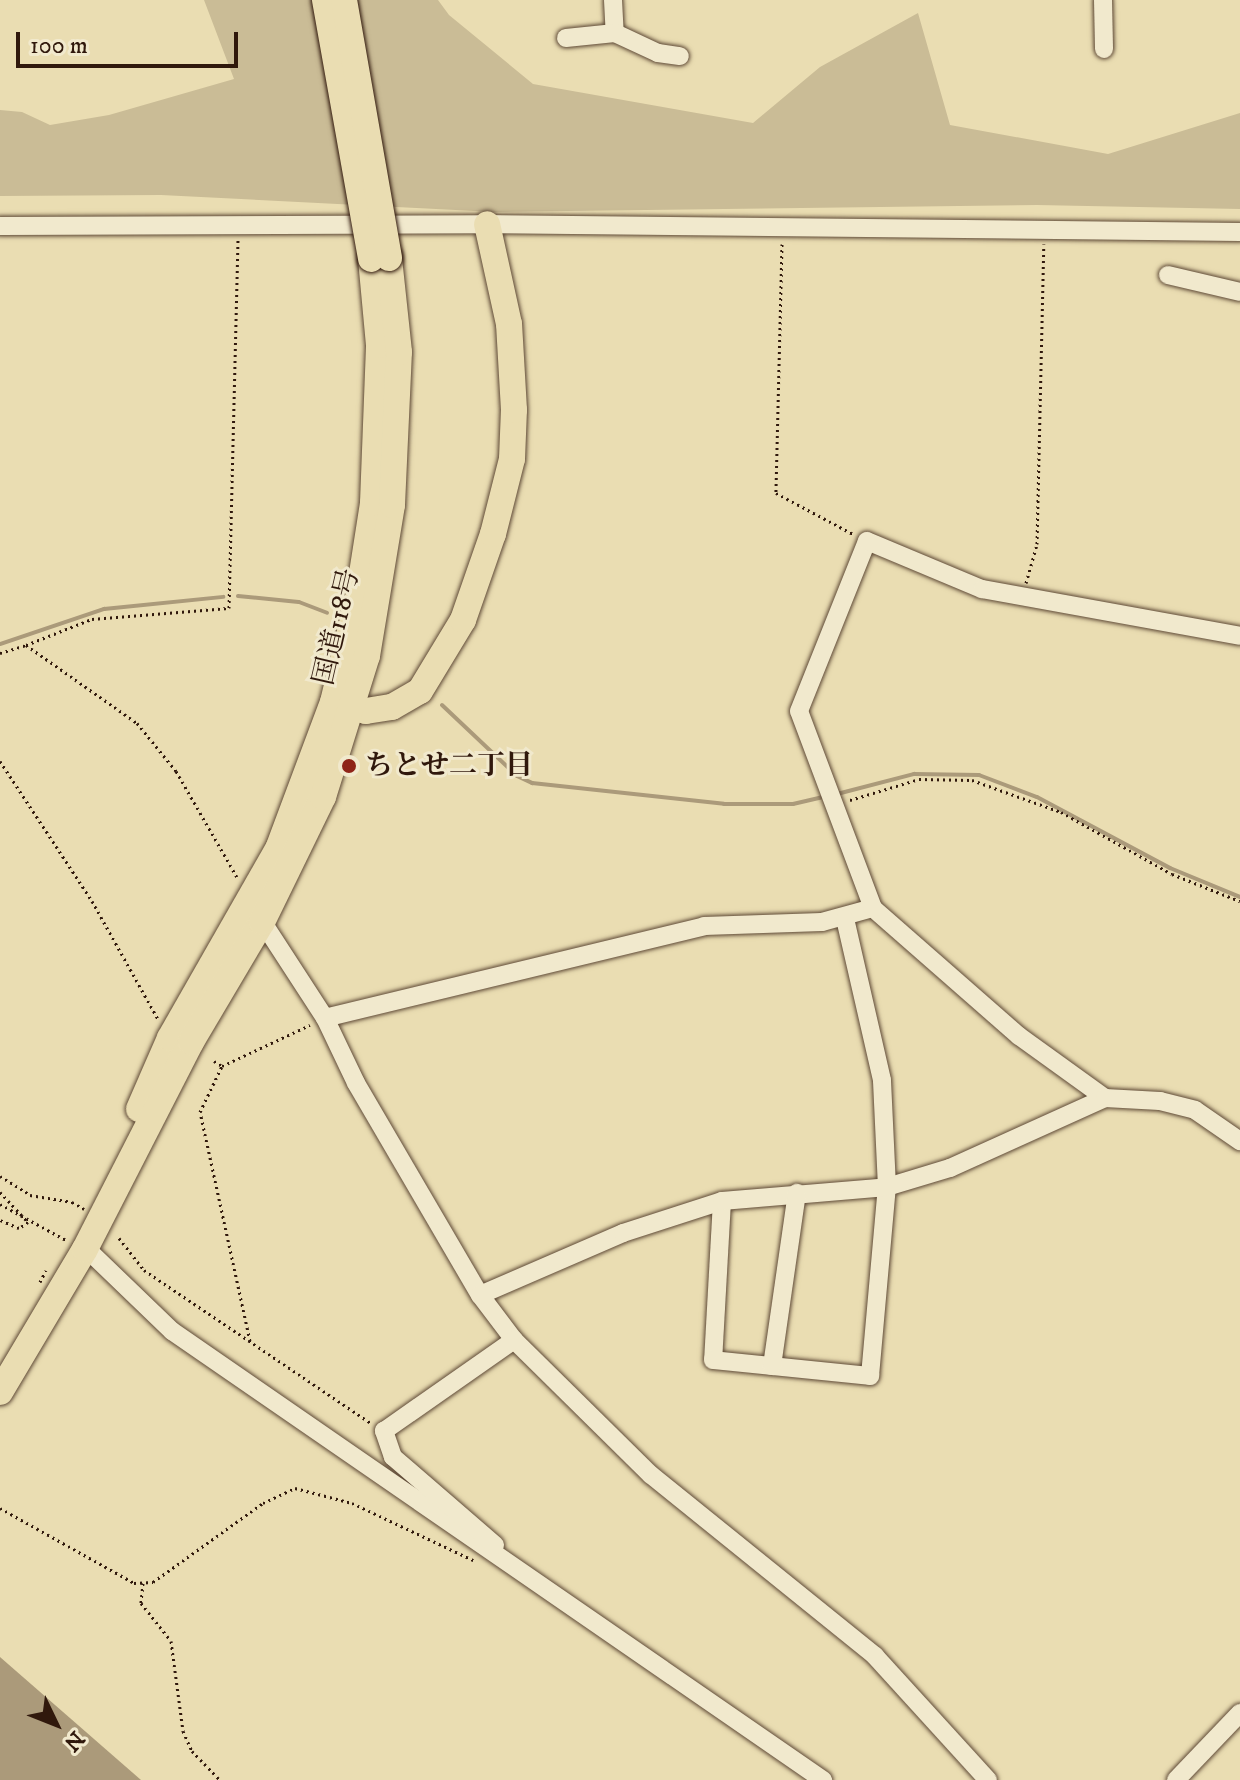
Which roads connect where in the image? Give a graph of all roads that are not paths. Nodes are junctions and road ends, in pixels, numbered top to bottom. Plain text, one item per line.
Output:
1 (325, 0) edge
2 (344, 0) edge
3 (613, 0) edge
4 (1103, 0) edge
5 (615, 33) junction
6 (566, 38) dead end
7 (1104, 49) dead end
8 (680, 56) dead end
9 (487, 224) junction
10 (0, 226) edge
11 (1240, 232) edge
12 (380, 258) junction
13 (1168, 275) dead end
14 (1240, 292) edge
15 (1240, 636) edge
16 (342, 706) junction
17 (873, 908) junction
18 (257, 912) junction
19 (845, 919) junction
20 (325, 1018) junction
21 (1105, 1098) junction
22 (1240, 1141) edge
23 (887, 1187) junction
24 (797, 1193) junction
25 (722, 1201) junction
26 (83, 1257) junction
27 (480, 1295) junction
28 (514, 1340) junction
29 (772, 1366) junction
30 (0, 1392) edge
31 (492, 1563) junction
32 (1240, 1713) edge
33 (823, 1780) edge
34 (988, 1780) edge
35 (1176, 1780) edge

1 - 12 highway, 国道118号, bridge
2 - 12 highway, 国道118号, bridge
3 - 5 street
4 - 7 street
5 - 6 street
5 - 8 street
9 - 10 street
9 - 11 street
9 - 16 highway
12 - 16 highway, 国道118号
13 - 14 street
15 - 17 street
16 - 18 highway, 国道118号
17 - 19 street
17 - 21 street
18 - 20 street
18 - 26 highway, 国道118号
19 - 20 street
19 - 23 street
20 - 27 street
21 - 22 street
21 - 23 street
23 - 24 street
23 - 29 street
24 - 25 street
24 - 29 street
25 - 27 street
25 - 29 street
26 - 30 highway, 国道118号
26 - 31 street
27 - 28 street
28 - 31 street
28 - 34 street
31 - 33 street
32 - 35 street

